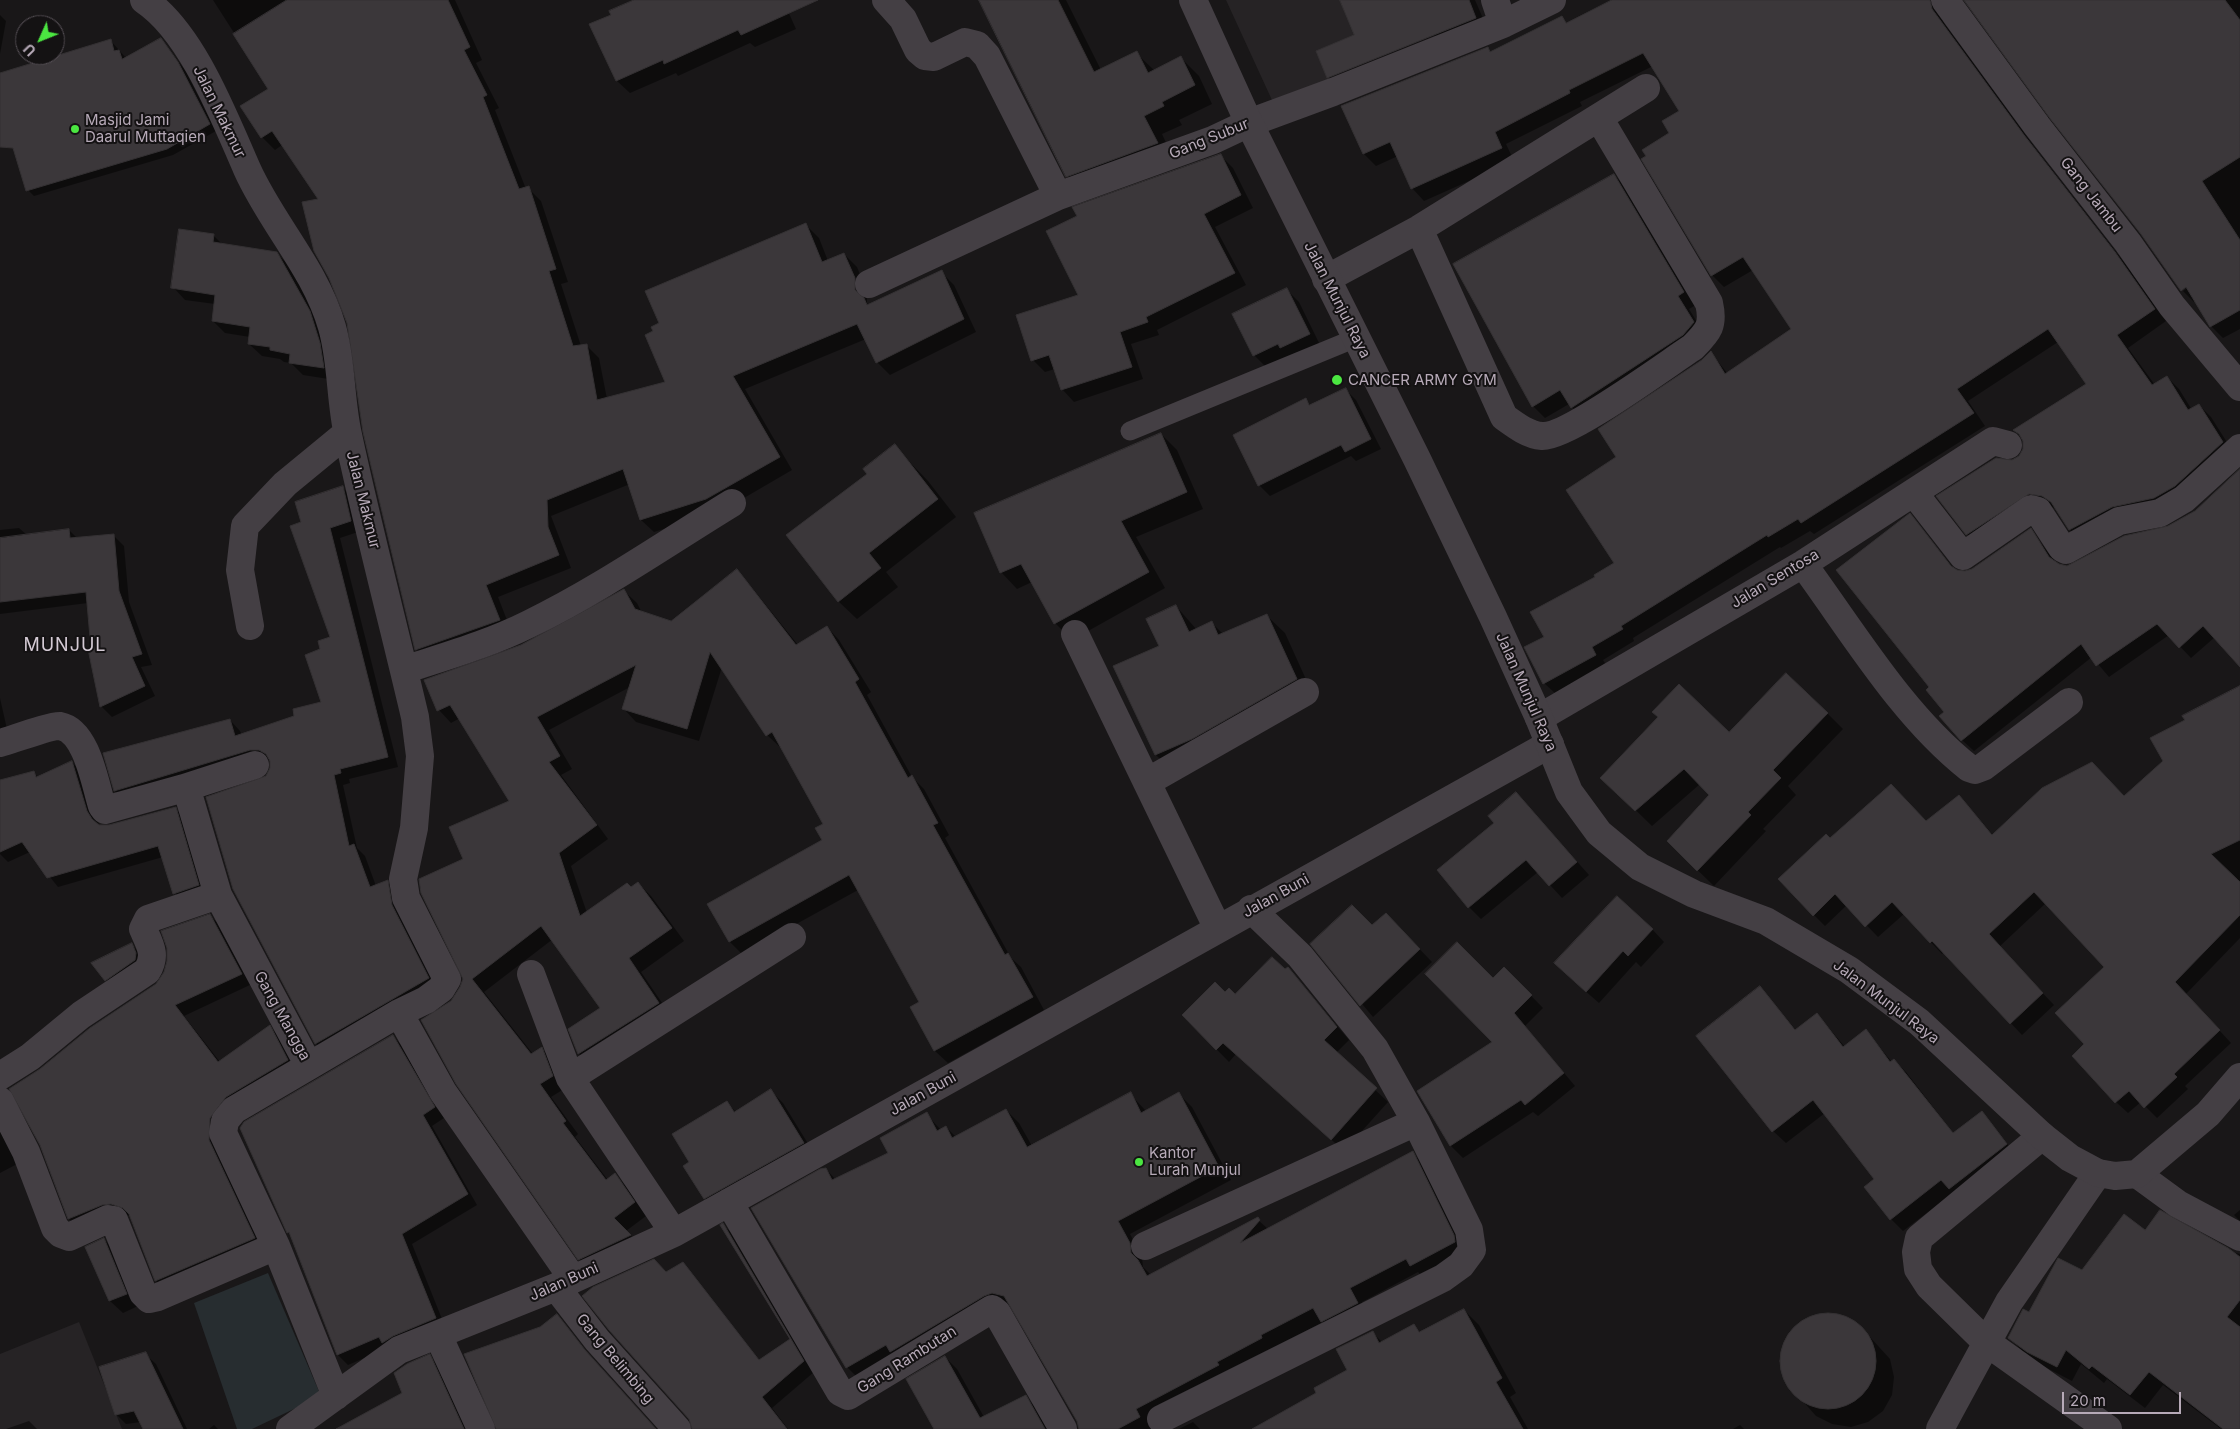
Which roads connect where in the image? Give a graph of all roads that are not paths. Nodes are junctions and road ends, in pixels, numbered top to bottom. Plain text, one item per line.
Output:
1 (144, 0) edge
2 (886, 0) edge
3 (1193, 0) edge
4 (1552, 0) edge
5 (1945, 0) edge
6 (1499, 12) edge
7 (1646, 88) dead end
8 (1599, 118) junction
9 (1249, 123) junction
10 (1058, 196) junction
11 (1419, 229) junction
12 (1326, 279) junction
13 (868, 284) dead end
14 (1356, 338) junction
15 (2240, 387) edge
16 (1130, 431) dead end
17 (347, 433) junction
18 (2008, 445) dead end
19 (2240, 448) edge
20 (1914, 493) junction
21 (732, 503) dead end
22 (1803, 564) junction
23 (250, 626) dead end
24 (1075, 634) dead end
25 (404, 670) junction
26 (1305, 692) dead end
27 (2069, 702) dead end
28 (1539, 718) junction
29 (0, 743) edge
30 (1550, 744) junction
31 (255, 765) dead end
32 (1147, 782) junction
33 (184, 788) junction
34 (218, 895) junction
35 (1251, 909) junction
36 (1218, 929) junction
37 (792, 937) dead end
38 (531, 974) dead end
39 (399, 1013) junction
40 (309, 1066) junction
41 (0, 1076) edge
42 (2240, 1077) edge
43 (570, 1078) junction
44 (0, 1101) edge
45 (1416, 1122) junction
46 (2042, 1136) junction
47 (2098, 1173) junction
48 (2137, 1174) junction
49 (729, 1202) junction
50 (674, 1233) junction
51 (2240, 1237) edge
52 (276, 1246) junction
53 (1145, 1246) dead end
54 (564, 1283) junction
55 (438, 1335) junction
56 (1986, 1342) junction
57 (336, 1396) junction
58 (1161, 1419) dead end
59 (290, 1429) edge
60 (481, 1429) edge
61 (677, 1429) edge
62 (1064, 1429) edge
63 (1940, 1429) edge
64 (2108, 1429) edge

1 - 17 street, Jalan Makmur
2 - 10 street
3 - 9 street, Jalan Munjul Raya
4 - 6 street, Gang Subur
5 - 15 street, Gang Jambu
6 - 9 street, Gang Subur
7 - 8 street
8 - 11 street
8 - 11 street
9 - 10 street, Gang Subur
9 - 12 street, Jalan Munjul Raya
10 - 13 street, Gang Subur
11 - 12 street
12 - 14 street, Jalan Munjul Raya
14 - 16 lane
14 - 28 street, Jalan Munjul Raya
17 - 23 street
17 - 25 street, Jalan Makmur
18 - 20 street, Jalan Sentosa
19 - 20 street
20 - 22 street, Jalan Sentosa
21 - 25 street
22 - 27 street
22 - 28 street, Jalan Sentosa
24 - 32 street
25 - 39 street, Jalan Makmur
26 - 32 street
28 - 30 street, Jalan Munjul Raya
29 - 33 street
30 - 35 street, Jalan Buni
30 - 46 street, Jalan Munjul Raya
31 - 33 street
32 - 36 street
33 - 34 street, Gang Mangga
34 - 40 street, Gang Mangga
34 - 41 street
35 - 36 street, Jalan Buni
35 - 45 street
36 - 49 street, Jalan Buni
37 - 43 street
38 - 43 street
39 - 40 street, Gang Mangga
39 - 54 street
40 - 52 street
42 - 48 street
43 - 50 street
44 - 52 street
45 - 53 street
45 - 58 street
46 - 47 street, Jalan Munjul Raya
46 - 56 street
47 - 48 street
47 - 56 street
48 - 51 street
49 - 50 street, Jalan Buni
49 - 62 street, Gang Rambutan
50 - 54 street, Jalan Buni
52 - 57 street
54 - 55 street, Jalan Buni
54 - 61 street, Gang Belimbing
55 - 57 street, Jalan Buni
55 - 60 street
56 - 63 street
56 - 64 street
57 - 59 street, Jalan Buni

